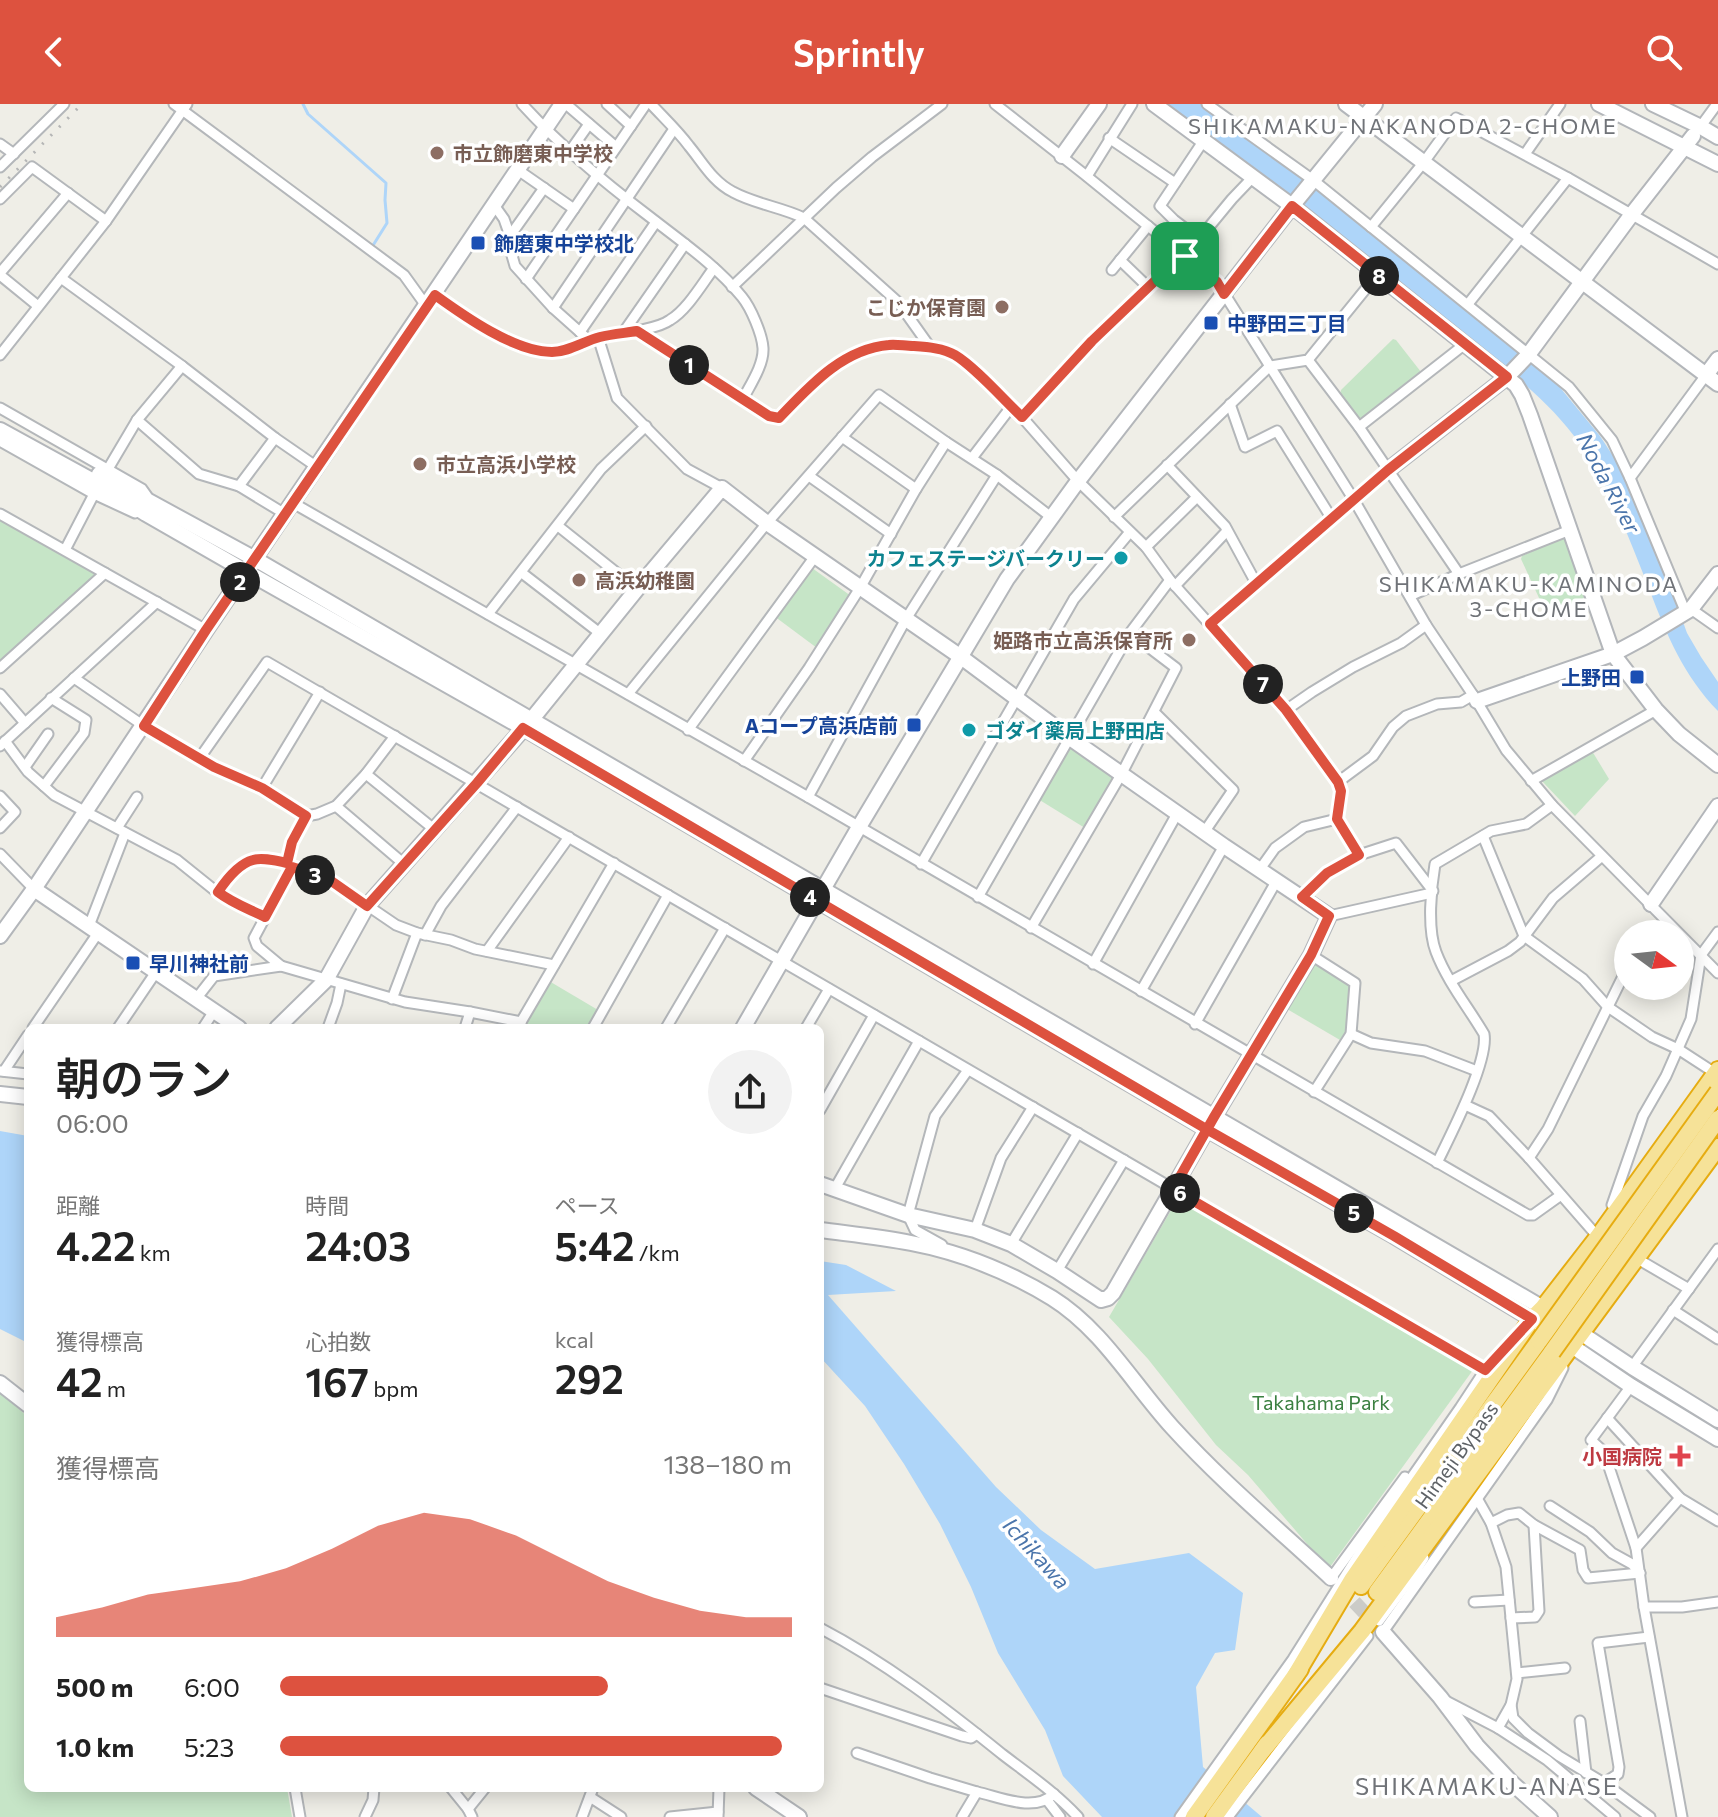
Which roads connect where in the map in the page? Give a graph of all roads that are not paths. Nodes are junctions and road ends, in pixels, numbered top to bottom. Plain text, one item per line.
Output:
1 (64, 104) edge
2 (522, 104) edge
3 (607, 104) edge
4 (649, 104) edge
5 (942, 104) edge
6 (995, 104) edge
7 (1099, 104) edge
8 (1132, 104) edge
9 (1154, 104) edge
10 (1207, 104) edge
11 (1346, 104) edge
12 (1375, 104) edge
13 (1560, 104) edge
14 (1599, 104) edge
15 (1653, 104) edge
16 (1717, 104) edge
17 (561, 105) edge
18 (181, 106) edge
19 (1364, 118) junction
20 (589, 124) junction
21 (631, 126) junction
22 (674, 129) junction
23 (545, 130) junction
24 (1693, 137) junction
25 (1718, 137) edge
26 (1109, 138) junction
27 (1204, 140) junction
28 (0, 144) edge
29 (616, 147) junction
30 (570, 151) junction
31 (14, 154) junction
32 (1525, 154) junction
33 (1062, 156) junction
34 (1424, 162) junction
35 (1718, 164) edge
36 (0, 167) edge
37 (518, 170) junction
38 (597, 175) junction
39 (1087, 176) junction
40 (1253, 177) junction
41 (1568, 178) junction
42 (1313, 180) junction
43 (1175, 183) junction
44 (544, 188) junction
45 (68, 193) junction
46 (0, 199) edge
47 (626, 199) junction
48 (494, 205) junction
49 (1292, 206) junction
50 (574, 209) junction
51 (1632, 214) junction
52 (804, 218) junction
53 (106, 221) junction
54 (656, 222) junction
55 (1148, 226) junction
56 (1371, 227) junction
57 (510, 236) junction
58 (1521, 237) junction
59 (1199, 239) junction
60 (685, 244) junction
61 (1185, 256) junction
62 (1120, 260) junction
63 (1718, 264) edge
64 (714, 268) junction
65 (1112, 270) dead end
66 (0, 274) edge
67 (1377, 275) junction
68 (61, 278) junction
69 (526, 279) junction
70 (1583, 282) junction
71 (732, 287) junction
72 (1148, 287) junction
73 (1224, 294) junction
74 (431, 301) junction
75 (1468, 304) junction
76 (38, 306) junction
77 (553, 308) junction
78 (637, 331) junction
79 (580, 332) junction
80 (623, 333) junction
81 (594, 339) junction
82 (1465, 344) junction
83 (930, 347) junction
84 (0, 355) edge
85 (1528, 355) junction
86 (1718, 359) edge
87 (1308, 360) junction
88 (182, 366) junction
89 (1270, 366) junction
90 (1507, 377) junction
91 (1712, 380) edge
92 (743, 399) junction
93 (1230, 404) junction
94 (1011, 407) junction
95 (0, 408) edge
96 (1022, 417) junction
97 (137, 420) junction
98 (646, 426) junction
99 (1359, 427) junction
100 (4, 430) edge
101 (842, 437) junction
102 (275, 438) junction
103 (946, 442) junction
104 (972, 458) junction
105 (1167, 465) junction
106 (317, 467) junction
107 (108, 469) junction
108 (1388, 470) junction
109 (997, 475) junction
110 (809, 476) junction
111 (1630, 478) junction
112 (1078, 481) junction
113 (239, 486) junction
114 (722, 488) junction
115 (916, 489) junction
116 (94, 494) junction
117 (1197, 497) junction
118 (1354, 500) junction
119 (149, 508) junction
120 (289, 508) junction
121 (0, 514) edge
122 (1051, 517) junction
123 (1114, 517) junction
124 (1332, 519) junction
125 (767, 523) junction
126 (558, 526) junction
127 (1570, 530) junction
128 (1227, 531) junction
129 (1130, 532) junction
130 (891, 534) junction
131 (1146, 547) junction
132 (65, 550) junction
133 (816, 555) junction
134 (255, 559) junction
135 (247, 572) junction
136 (105, 573) junction
137 (522, 573) junction
138 (1459, 574) junction
139 (1718, 574) edge
140 (1172, 583) junction
141 (1256, 583) junction
142 (860, 588) junction
143 (637, 589) junction
144 (1410, 596) junction
145 (157, 602) junction
146 (1688, 611) junction
147 (488, 614) junction
148 (906, 619) junction
149 (1210, 624) junction
150 (1426, 625) junction
151 (1718, 628) edge
152 (206, 630) junction
153 (1130, 633) junction
154 (601, 634) junction
155 (1613, 654) junction
156 (961, 657) junction
157 (577, 663) junction
158 (0, 668) edge
159 (74, 678) junction
160 (320, 692) junction
161 (0, 694) edge
162 (628, 694) junction
163 (51, 698) junction
164 (1475, 698) junction
165 (1016, 699) junction
166 (1286, 710) junction
167 (1656, 710) junction
168 (1154, 712) junction
169 (25, 723) junction
170 (527, 724) junction
171 (144, 726) junction
172 (688, 730) junction
173 (48, 734) dead end
174 (395, 736) junction
175 (1070, 738) junction
176 (2, 744) edge
177 (199, 759) junction
178 (744, 761) junction
179 (1718, 765) edge
180 (25, 767) junction
181 (1122, 773) junction
182 (366, 774) junction
183 (1531, 781) junction
184 (1338, 782) junction
185 (477, 783) junction
186 (44, 786) junction
187 (262, 788) junction
188 (0, 796) edge
189 (137, 797) dead end
190 (808, 797) junction
191 (1552, 805) junction
192 (336, 806) junction
193 (1718, 806) edge
194 (517, 807) junction
195 (86, 812) junction
196 (1178, 812) junction
197 (306, 816) junction
198 (1337, 819) junction
199 (859, 827) junction
200 (0, 828) edge
201 (121, 830) junction
202 (435, 830) junction
203 (1205, 831) junction
204 (1483, 836) junction
205 (569, 837) junction
206 (1224, 846) junction
207 (0, 854) edge
208 (1359, 855) junction
209 (1602, 856) junction
210 (614, 863) junction
211 (404, 864) junction
212 (921, 864) junction
213 (289, 865) junction
214 (1260, 869) junction
215 (1277, 880) junction
216 (34, 889) junction
217 (218, 892) junction
218 (1433, 892) junction
219 (668, 895) junction
220 (820, 895) junction
221 (978, 897) junction
222 (1302, 897) junction
223 (1651, 904) junction
224 (367, 906) junction
225 (1329, 916) junction
226 (265, 917) junction
227 (1667, 920) edge
228 (725, 928) junction
229 (1031, 928) junction
230 (93, 930) junction
231 (1718, 932) edge
232 (2, 934) edge
233 (421, 934) junction
234 (1524, 936) junction
235 (1694, 948) edge
236 (487, 951) junction
237 (1311, 955) junction
238 (1701, 955) junction
239 (782, 961) junction
240 (1093, 964) junction
241 (554, 965) junction
242 (281, 966) junction
243 (156, 972) junction
244 (1718, 973) edge
245 (326, 980) junction
246 (1451, 981) junction
247 (341, 984) junction
248 (829, 989) junction
249 (1141, 991) junction
250 (1614, 995) edge
251 (196, 999) junction
252 (392, 999) junction
253 (1608, 1007) junction
254 (214, 1011) junction
255 (470, 1012) junction
256 (874, 1015) junction
257 (35, 1024) edge
258 (121, 1024) edge
259 (206, 1024) edge
260 (233, 1024) edge
261 (281, 1024) edge
262 (329, 1024) edge
263 (466, 1024) edge
264 (517, 1024) edge
265 (522, 1024) edge
266 (595, 1024) edge
267 (668, 1024) edge
268 (745, 1024) edge
269 (808, 1024) edge
270 (1195, 1024) junction
271 (1351, 1034) junction
272 (24, 1041) edge
273 (919, 1041) junction
274 (1678, 1049) junction
275 (1251, 1056) junction
276 (968, 1070) junction
277 (2, 1071) edge
278 (1477, 1071) junction
279 (1717, 1071) edge
280 (24, 1074) edge
281 (1314, 1092) junction
282 (1718, 1092) edge
283 (0, 1094) edge
284 (24, 1097) edge
285 (824, 1103) edge
286 (1465, 1105) junction
287 (1033, 1107) junction
288 (1718, 1119) edge
289 (1211, 1123) junction
290 (1078, 1133) junction
291 (1718, 1147) edge
292 (1529, 1158) junction
293 (1124, 1160) junction
294 (1437, 1163) junction
295 (827, 1187) edge
296 (1173, 1189) junction
297 (1561, 1195) junction
298 (1617, 1210) junction
299 (908, 1215) junction
300 (975, 1230) junction
301 (824, 1231) edge
302 (1598, 1237) junction
303 (1011, 1244) junction
304 (1718, 1249) edge
305 (1636, 1258) junction
306 (970, 1259) junction
307 (1057, 1271) junction
308 (1689, 1289) junction
309 (1673, 1310) junction
310 (1538, 1314) junction
311 (1718, 1339) edge
312 (1577, 1340) junction
313 (1632, 1367) junction
314 (1485, 1370) junction
315 (0, 1383) edge
316 (1631, 1386) junction
317 (24, 1398) edge
318 (1460, 1408) junction
319 (1607, 1418) junction
320 (1718, 1420) edge
321 (1718, 1439) edge
322 (1680, 1498) junction
323 (1478, 1500) junction
324 (1405, 1504) junction
325 (1550, 1506) dead end
326 (1718, 1521) edge
327 (1491, 1523) junction
328 (1534, 1525) junction
329 (1366, 1543) junction
330 (1636, 1548) junction
331 (1640, 1573) junction
332 (1331, 1578) joint
333 (1509, 1600) junction
334 (1474, 1602) dead end
335 (1718, 1602) edge
336 (1644, 1607) junction
337 (1511, 1618) junction
338 (1340, 1630) junction
339 (824, 1631) edge
340 (1383, 1632) joint
341 (1649, 1637) junction
342 (1560, 1666) dead end
343 (1517, 1673) junction
344 (824, 1689) edge
345 (1440, 1697) junction
346 (1511, 1705) junction
347 (1580, 1721) dead end
348 (1498, 1728) junction
349 (977, 1734) junction
350 (857, 1753) dead end
351 (1586, 1773) junction
352 (1604, 1783) junction
353 (296, 1792) edge
354 (374, 1792) edge
355 (454, 1792) edge
356 (483, 1792) edge
357 (719, 1792) edge
358 (762, 1792) edge
359 (977, 1792) junction
360 (592, 1793) edge
361 (1050, 1797) junction
362 (470, 1813) edge
363 (718, 1814) edge
364 (300, 1817) edge
365 (365, 1817) edge
366 (582, 1817) edge
367 (621, 1817) edge
368 (670, 1817) edge
369 (799, 1817) edge
370 (962, 1817) edge
371 (1060, 1817) edge
372 (1078, 1817) edge
373 (1180, 1817) edge
374 (1194, 1817) edge
375 (1214, 1817) edge
376 (1228, 1817) edge
377 (1550, 1817) edge
378 (1615, 1817) edge
379 (1650, 1817) edge
380 (1682, 1817) edge

1 - 31 street
2 - 23 street
3 - 21 street
4 - 21 street
4 - 22 street
5 - 52 street
6 - 33 street
7 - 33 street
8 - 26 street
9 - 27 street
10 - 42 street
11 - 19 street
12 - 19 street
13 - 32 street
14 - 24 street
15 - 24 street
16 - 24 street
17 - 20 street
17 - 23 street
18 - 53 street
18 - 74 street
19 - 34 street
19 - 42 street
20 - 29 street
20 - 30 street
21 - 29 street
22 - 47 street
22 - 52 street
23 - 30 street
23 - 37 street
24 - 25 street
24 - 35 street
24 - 51 street
26 - 39 street
26 - 43 street
27 - 40 street
27 - 43 street
28 - 31 street
29 - 38 street
30 - 38 street
31 - 36 street
32 - 34 street
32 - 41 street
33 - 39 street
34 - 56 street
34 - 58 street
37 - 44 street
37 - 48 street
38 - 47 street
38 - 50 street
39 - 55 street
40 - 49 street
40 - 59 street
41 - 51 street
41 - 58 street
42 - 49 street
42 - 56 street
43 - 59 street
44 - 50 street
44 - 57 street
45 - 46 street
45 - 53 street
45 - 66 street
47 - 54 street
47 - 77 street
48 - 57 street
48 - 74 street
49 - 67 street
49 - 73 street
50 - 69 street
51 - 63 street
51 - 70 street
52 - 71 street
52 - 83 street
53 - 68 street
54 - 60 street
54 - 79 street
55 - 61 street
55 - 62 street
56 - 75 street
57 - 69 street
58 - 70 street
58 - 75 street
59 - 61 street
60 - 64 street
60 - 80 street
61 - 72 street
61 - 73 street
62 - 65 street
62 - 72 street
64 - 71 street
64 - 78 street
66 - 76 street
67 - 82 street
67 - 87 street
68 - 76 street
68 - 88 street
69 - 77 street
70 - 85 street
70 - 91 street
71 - 92 street
72 - 96 street
73 - 89 street
73 - 112 street
74 - 81 street
74 - 106 street
75 - 85 street
76 - 84 street
77 - 79 street
78 - 80 street
78 - 92 street
79 - 81 street
80 - 81 street
81 - 98 street
82 - 90 street
82 - 99 street
83 - 92 street
83 - 94 street
85 - 90 street
85 - 111 street
86 - 91 street
87 - 89 street
87 - 99 street
88 - 97 street
88 - 102 street
89 - 93 street
89 - 118 street
90 - 108 street
90 - 127 street
91 - 111 street
93 - 105 street
93 - 124 street
94 - 96 street
94 - 104 street
95 - 107 street
96 - 112 street
97 - 107 street
97 - 113 street
98 - 114 street
98 - 126 street
99 - 108 street
100 - 116 street
100 - 119 street
101 - 103 street
101 - 110 street
101 - 115 street
102 - 106 street
102 - 113 street
103 - 104 street
103 - 115 street
104 - 109 street
105 - 117 street
105 - 123 street
106 - 120 street
107 - 119 street
108 - 118 street
108 - 138 street
109 - 122 street
109 - 148 street
110 - 125 street
110 - 130 street
111 - 146 street
112 - 122 street
112 - 123 street
113 - 120 street
114 - 125 street
114 - 143 street
115 - 130 street
116 - 119 street
116 - 132 street
117 - 128 street
117 - 131 street
118 - 124 street
118 - 144 street
119 - 134 street
119 - 135 street
120 - 134 street
120 - 147 street
121 - 132 street
122 - 156 street
123 - 129 street
124 - 141 street
125 - 133 street
125 - 162 street
126 - 137 street
126 - 143 street
127 - 138 street
127 - 155 street
128 - 140 street
128 - 141 street
129 - 131 street
129 - 165 street
130 - 142 street
131 - 140 street
132 - 136 street
133 - 142 street
133 - 172 street
134 - 135 street
134 - 170 street
135 - 152 street
135 - 170 street
136 - 145 street
136 - 158 street
137 - 147 street
137 - 154 street
138 - 144 street
139 - 146 street
140 - 149 street
140 - 153 street
141 - 149 street
142 - 148 street
142 - 178 street
143 - 154 street
144 - 150 street
145 - 152 street
145 - 159 street
146 - 151 street
146 - 155 street
147 - 157 street
148 - 156 street
148 - 190 street
149 - 166 street
150 - 164 street
150 - 166 street
152 - 171 street
153 - 168 street
153 - 175 street
154 - 157 street
155 - 164 street
155 - 167 street
156 - 165 street
156 - 199 street
157 - 162 street
157 - 170 street
159 - 163 street
159 - 171 street
160 - 174 street
160 - 177 street
160 - 187 street
161 - 169 street
162 - 172 street
163 - 169 street
163 - 186 street
164 - 183 street
164 - 184 street
165 - 175 street
165 - 212 street
166 - 184 street
167 - 179 street
167 - 183 street
168 - 181 street
168 - 203 street
169 - 176 street
170 - 185 street
170 - 220 street
171 - 177 street
171 - 195 street
172 - 178 street
173 - 180 street
174 - 182 street
174 - 185 street
175 - 181 street
175 - 221 street
176 - 180 street
177 - 187 street
178 - 190 street
180 - 186 street
181 - 196 street
181 - 229 street
182 - 192 street
182 - 202 street
183 - 191 street
184 - 198 street
185 - 194 street
185 - 202 street
186 - 195 street
187 - 197 street
188 - 200 street
189 - 201 street
190 - 199 street
191 - 204 street
191 - 209 street
192 - 197 street
192 - 211 street
193 - 223 street
194 - 205 street
194 - 233 street
195 - 201 street
195 - 216 street
196 - 203 street
196 - 240 street
197 - 213 street
198 - 208 street
198 - 214 street
199 - 212 street
199 - 220 street
201 - 217 street
201 - 230 street
202 - 211 street
203 - 206 street
204 - 218 street
204 - 234 street
205 - 210 street
205 - 236 street
206 - 214 street
206 - 249 street
207 - 216 street
208 - 218 street
208 - 222 street
209 - 223 street
209 - 234 street
210 - 219 street
210 - 241 street
211 - 224 street
212 - 221 street
213 - 217 street
213 - 224 street
213 - 226 street
214 - 215 street
215 - 222 street
215 - 270 street
216 - 230 street
216 - 232 street
217 - 226 street
218 - 225 street
218 - 246 street
219 - 228 street
219 - 266 street
220 - 239 street
220 - 289 street
221 - 229 street
222 - 225 street
223 - 227 street
224 - 233 street
224 - 245 street
225 - 237 street
226 - 242 street
228 - 239 street
228 - 267 street
229 - 240 street
230 - 243 street
230 - 257 street
231 - 238 street
233 - 236 street
233 - 252 street
234 - 246 street
234 - 253 street
235 - 238 street
236 - 241 street
237 - 271 street
237 - 275 street
238 - 244 street
238 - 274 street
239 - 248 street
239 - 268 street
240 - 249 street
241 - 265 street
242 - 245 street
242 - 251 street
243 - 251 street
243 - 258 street
245 - 247 street
245 - 261 street
246 - 278 street
247 - 252 street
247 - 262 street
248 - 256 street
248 - 269 street
249 - 270 street
250 - 253 street
251 - 254 street
252 - 255 street
253 - 274 street
253 - 292 street
254 - 259 street
254 - 260 street
255 - 263 street
255 - 264 street
256 - 273 street
256 - 285 street
270 - 275 street
271 - 278 street
271 - 281 street
272 - 277 street
273 - 276 street
273 - 295 street
274 - 279 street
274 - 298 street
275 - 281 street
275 - 289 street
276 - 287 street
276 - 299 street
277 - 280 street
278 - 286 street
279 - 298 highway
281 - 294 street
282 - 338 highway, Himeji Bypass, bridge
283 - 284 street
286 - 292 street
286 - 294 street
287 - 290 street
287 - 300 street
288 - 338 highway, Himeji Bypass, bridge
289 - 296 street
289 - 310 street
290 - 293 street
290 - 303 street
291 - 305 highway
292 - 297 street
293 - 296 street
293 - 307 street
294 - 297 street
295 - 299 street
296 - 307 street
296 - 314 street
297 - 302 street
298 - 302 highway
299 - 300 street
299 - 306 street
300 - 303 street
301 - 306 street
302 - 310 highway
303 - 307 street
304 - 308 street
305 - 308 street
305 - 312 highway
306 - 332 street
308 - 309 street
309 - 311 street
309 - 313 street
310 - 312 street
310 - 314 street
310 - 324 highway
312 - 313 street
312 - 316 street
312 - 323 street
312 - 338 highway
313 - 320 street
314 - 318 street
315 - 317 street
316 - 319 street
316 - 321 street
318 - 329 street
318 - 332 street
319 - 322 street
319 - 330 street
322 - 326 street
322 - 330 street
323 - 327 street
323 - 340 street
324 - 329 highway
324 - 338 highway
325 - 331 street
327 - 328 street
327 - 333 street
328 - 331 street
328 - 337 street
329 - 338 street
330 - 331 street
331 - 336 street
333 - 334 street
333 - 337 street
335 - 336 street
336 - 341 street
337 - 343 street
338 - 373 street
338 - 374 highway
338 - 375 highway
338 - 376 street
339 - 349 street
340 - 345 street
341 - 352 street
341 - 380 street
342 - 343 street
343 - 346 street
344 - 349 street
345 - 348 street
345 - 377 street
346 - 348 street
346 - 351 street
347 - 351 street
348 - 378 street
349 - 361 street
350 - 359 street
351 - 352 street
352 - 379 street
353 - 364 street
354 - 365 street
355 - 362 street
356 - 362 street
357 - 363 street
358 - 369 street
359 - 361 street
359 - 370 street
360 - 366 street
360 - 367 street
361 - 371 street
361 - 372 street
363 - 368 street

